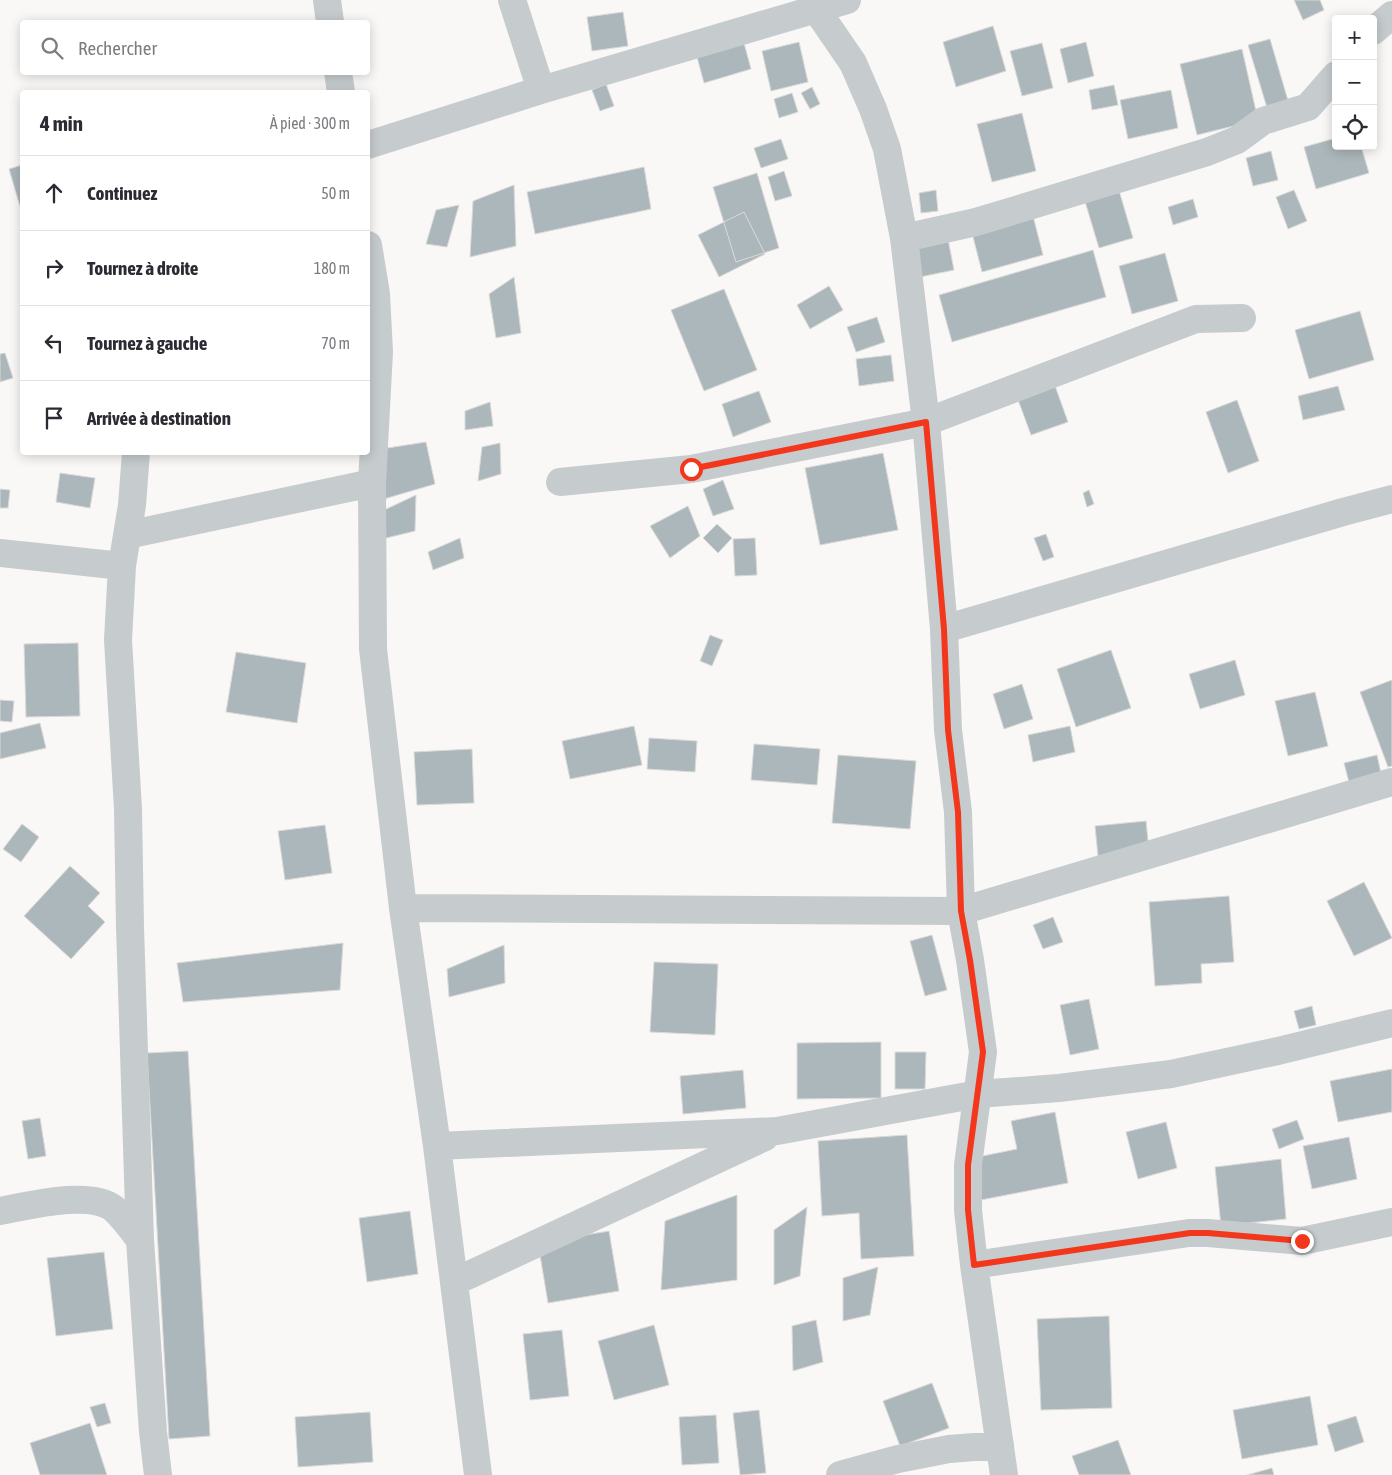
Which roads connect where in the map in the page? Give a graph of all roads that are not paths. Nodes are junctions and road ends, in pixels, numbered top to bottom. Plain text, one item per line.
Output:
1 (327, 0) edge
2 (512, 0) edge
3 (848, 0) edge
4 (816, 9) junction
5 (1392, 14) edge
6 (330, 20) edge
7 (1377, 27) edge
8 (338, 75) edge
9 (1332, 80) edge
10 (341, 90) edge
11 (541, 90) junction
12 (370, 143) edge
13 (904, 238) junction
14 (370, 257) edge
15 (1242, 318) dead end
16 (926, 422) junction
17 (136, 455) edge
18 (560, 482) dead end
19 (372, 483) junction
20 (1392, 499) edge
21 (127, 535) junction
22 (0, 553) edge
23 (122, 566) junction
24 (944, 629) junction
25 (1392, 782) edge
26 (403, 908) junction
27 (961, 911) junction
28 (1392, 1023) edge
29 (978, 1094) junction
30 (777, 1131) junction
31 (437, 1146) junction
32 (0, 1210) edge
33 (1392, 1222) edge
34 (140, 1240) junction
35 (974, 1265) junction
36 (454, 1282) junction
37 (1000, 1444) junction
38 (158, 1475) edge
39 (478, 1475) edge
40 (840, 1475) edge
41 (1004, 1475) edge

1 - 6 street
2 - 11 street
3 - 4 street
4 - 11 street
4 - 13 street
5 - 7 street
8 - 10 street
9 - 13 street
11 - 12 street
13 - 16 street
14 - 19 street
15 - 16 street
16 - 18 street
16 - 24 street
17 - 21 street
19 - 21 street
19 - 26 street
20 - 24 street
21 - 23 street
22 - 23 street
23 - 34 street
24 - 27 street
25 - 27 street
26 - 27 street
26 - 31 street
27 - 29 street
28 - 29 street
29 - 30 street
29 - 35 street
30 - 31 street
30 - 36 street
31 - 36 street
32 - 34 street
33 - 35 street
34 - 38 street
35 - 37 street
36 - 39 street
37 - 40 street
37 - 41 street

